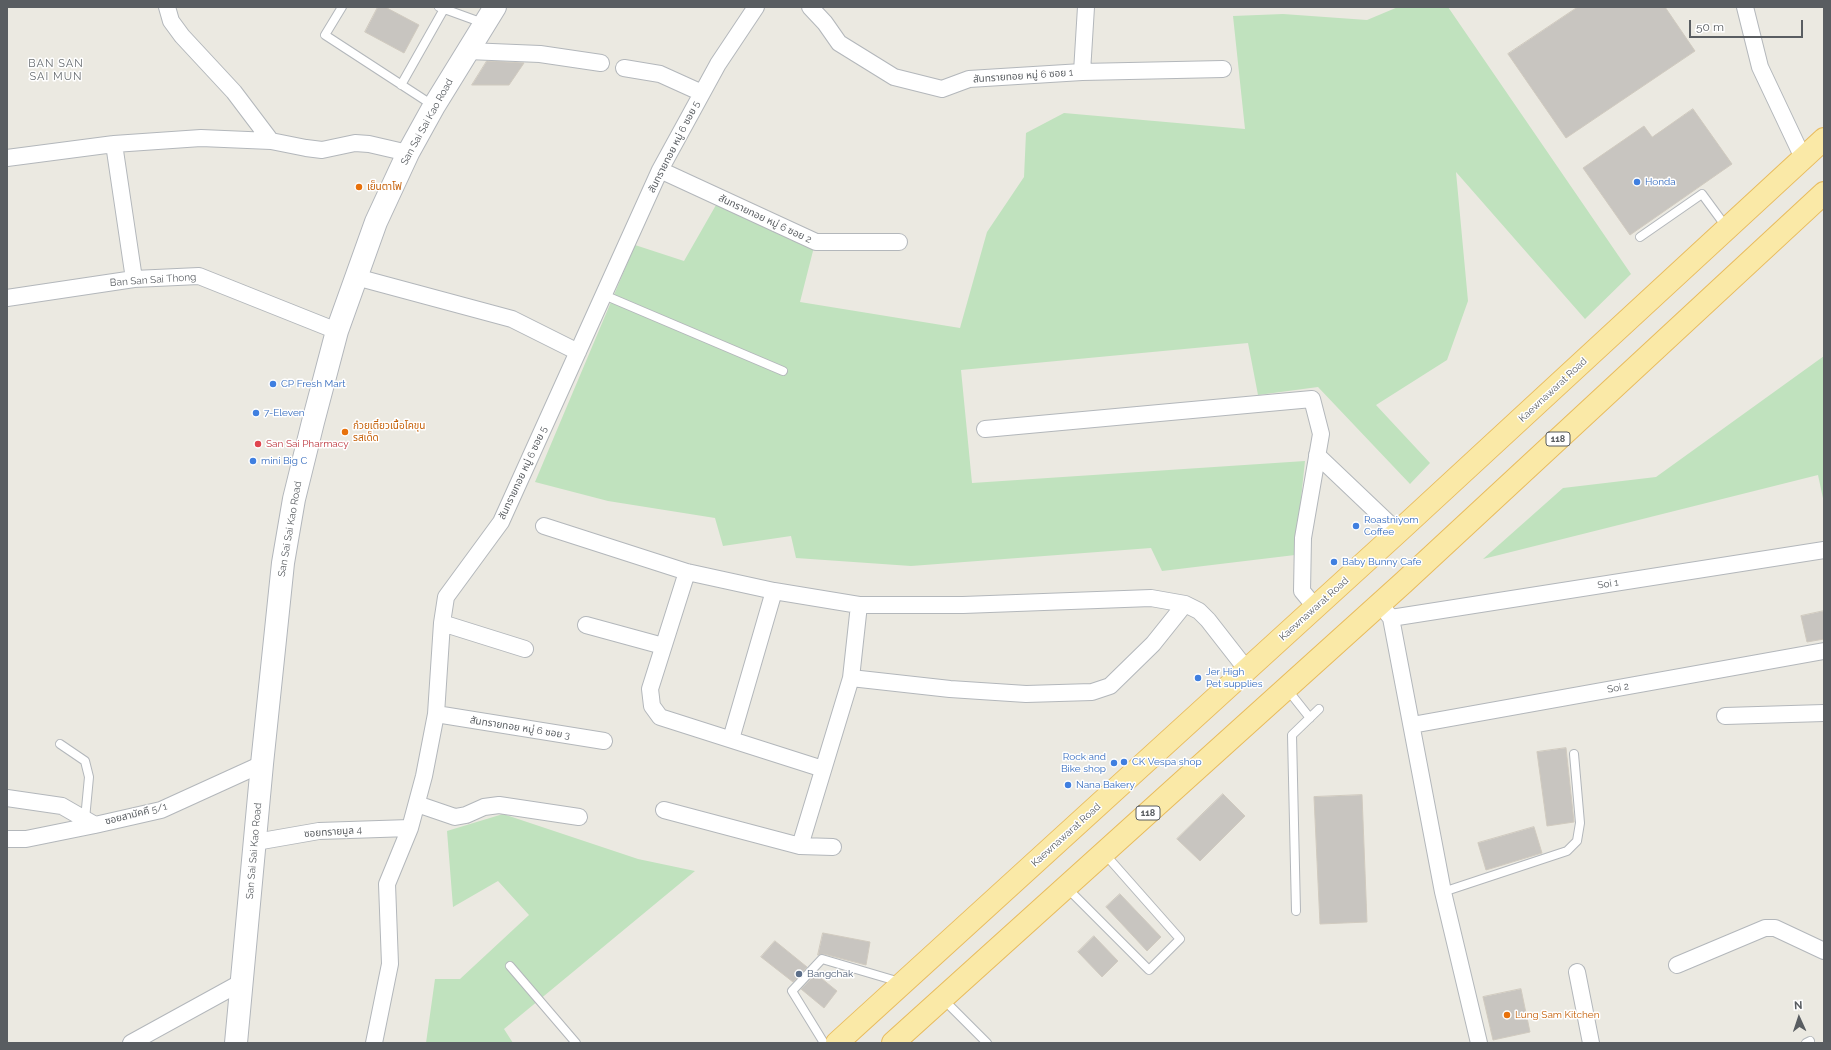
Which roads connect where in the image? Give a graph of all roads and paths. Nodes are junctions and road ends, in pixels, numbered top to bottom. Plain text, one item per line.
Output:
1 (167, 7) edge
2 (342, 7) edge
3 (756, 7) edge
4 (810, 7) edge
5 (1086, 7) edge
6 (1745, 7) edge
7 (441, 8) edge
8 (490, 15) edge
9 (468, 51) junction
10 (601, 63) dead end
11 (624, 68) dead end
12 (1223, 69) dead end
13 (1082, 72) junction
14 (401, 85) junction
15 (702, 93) junction
16 (434, 106) junction
17 (1824, 139) edge
18 (271, 141) junction
19 (114, 144) junction
20 (408, 153) junction
21 (7, 158) edge
22 (1803, 158) junction
23 (660, 170) junction
24 (1824, 193) edge
25 (1727, 228) junction
26 (1640, 237) dead end
27 (899, 242) dead end
28 (356, 277) junction
29 (134, 279) junction
30 (604, 295) junction
31 (7, 298) edge
32 (337, 330) junction
33 (578, 352) junction
34 (783, 371) dead end
35 (985, 429) dead end
36 (1317, 455) junction
37 (544, 526) dead end
38 (1398, 532) junction
39 (1824, 550) edge
40 (687, 572) junction
41 (774, 591) junction
42 (1185, 604) junction
43 (859, 605) junction
44 (1316, 608) junction
45 (1385, 611) junction
46 (442, 623) junction
47 (586, 625) dead end
48 (663, 646) junction
49 (526, 649) dead end
50 (1824, 651) edge
51 (1247, 670) junction
52 (851, 678) junction
53 (1286, 688) junction
54 (1319, 710) dead end
55 (1824, 713) edge
56 (436, 714) junction
57 (1725, 716) dead end
58 (1310, 718) junction
59 (1412, 725) junction
60 (731, 739) junction
61 (604, 741) dead end
62 (60, 744) dead end
63 (1574, 754) dead end
64 (262, 764) junction
65 (823, 769) junction
66 (7, 798) edge
67 (416, 804) junction
68 (664, 810) dead end
69 (579, 817) dead end
70 (90, 822) junction
71 (410, 828) junction
72 (7, 839) edge
73 (256, 842) junction
74 (800, 846) junction
75 (833, 847) dead end
76 (1104, 853) junction
77 (1066, 887) junction
78 (1443, 892) junction
79 (1296, 911) dead end
80 (1824, 951) edge
81 (1677, 965) dead end
82 (510, 966) dead end
83 (1577, 972) dead end
84 (242, 982) junction
85 (903, 983) junction
86 (942, 999) junction
87 (131, 1043) edge
88 (236, 1043) edge
89 (374, 1043) edge
90 (576, 1043) edge
91 (824, 1043) edge
92 (837, 1043) edge
93 (893, 1043) edge
94 (987, 1043) edge
95 (1479, 1043) edge
96 (1591, 1043) edge

1 - 18 street
2 - 14 lane
3 - 15 street, สันทรายทอย หมู่ 6 ซอย 5
4 - 13 street, สันทรายทอย หมู่ 6 ซอย 1
5 - 13 street, สันทรายทอย หมู่ 6 ซอย 1
6 - 22 street
7 - 8 lane
7 - 14 lane
8 - 9 main road, San Sai Sai Kao Road
9 - 10 street
9 - 16 main road, San Sai Sai Kao Road
11 - 15 street
12 - 13 street
14 - 16 lane
15 - 23 street, สันทรายทอย หมู่ 6 ซอย 5
16 - 20 main road, San Sai Sai Kao Road
17 - 22 main road, Kaewnawarat Road
18 - 19 street
18 - 20 street
19 - 21 street
19 - 29 street
20 - 28 main road, San Sai Sai Kao Road
22 - 25 main road, Kaewnawarat Road
23 - 27 street, สันทรายทอย หมู่ 6 ซอย 2
23 - 30 street, สันทรายทอย หมู่ 6 ซอย 5
24 - 45 main road, 118
25 - 26 lane
25 - 38 main road, Kaewnawarat Road
28 - 32 main road, San Sai Sai Kao Road
28 - 33 street
29 - 31 street, Ban San Sai Thong
29 - 32 street, Ban San Sai Thong
30 - 33 street, สันทรายทอย หมู่ 6 ซอย 5
30 - 34 lane
32 - 64 main road, San Sai Sai Kao Road
33 - 46 street, สันทรายทอย หมู่ 6 ซอย 5
35 - 36 street
36 - 38 street
36 - 44 street
37 - 40 street
38 - 44 main road, Kaewnawarat Road
39 - 45 street, Soi 1
40 - 41 street
40 - 48 street
41 - 43 street
41 - 60 street
42 - 43 street
42 - 51 street
42 - 52 street
43 - 52 street
44 - 51 main road, Kaewnawarat Road
45 - 53 main road, 118
45 - 59 street
46 - 49 street
46 - 56 street, สันทรายทอย หมู่ 6 ซอย 5
47 - 48 street
48 - 60 street
50 - 59 street, Soi 2
51 - 85 main road, Kaewnawarat Road
52 - 65 street
53 - 58 lane
53 - 76 main road, 118
54 - 58 lane
55 - 57 street
56 - 61 street, สันทรายทอย หมู่ 6 ซอย 3
56 - 67 street, สันทรายทอย หมู่ 6 ซอย 5
58 - 79 lane
59 - 78 street
60 - 65 street
62 - 70 lane
63 - 78 lane
64 - 70 street, ซอยสามัคคี 5/1
64 - 73 main road, San Sai Sai Kao Road
65 - 74 street
66 - 70 street
67 - 69 street
67 - 71 street, สันทรายทอย หมู่ 6 ซอย 5
68 - 74 street
70 - 72 street, ซอยสามัคคี 5/1
71 - 73 street, ซอยทรายมูล 4
71 - 89 street, สันทรายทอย หมู่ 6 ซอย 5
73 - 84 main road, San Sai Sai Kao Road
74 - 75 street
76 - 77 main road, 118
76 - 77 lane
77 - 86 main road, 118
78 - 95 street
80 - 81 street
82 - 90 lane
83 - 96 street
84 - 87 street
84 - 88 main road, San Sai Sai Kao Road
85 - 91 lane
85 - 92 main road, Kaewnawarat Road
86 - 93 main road, 118
86 - 94 lane

